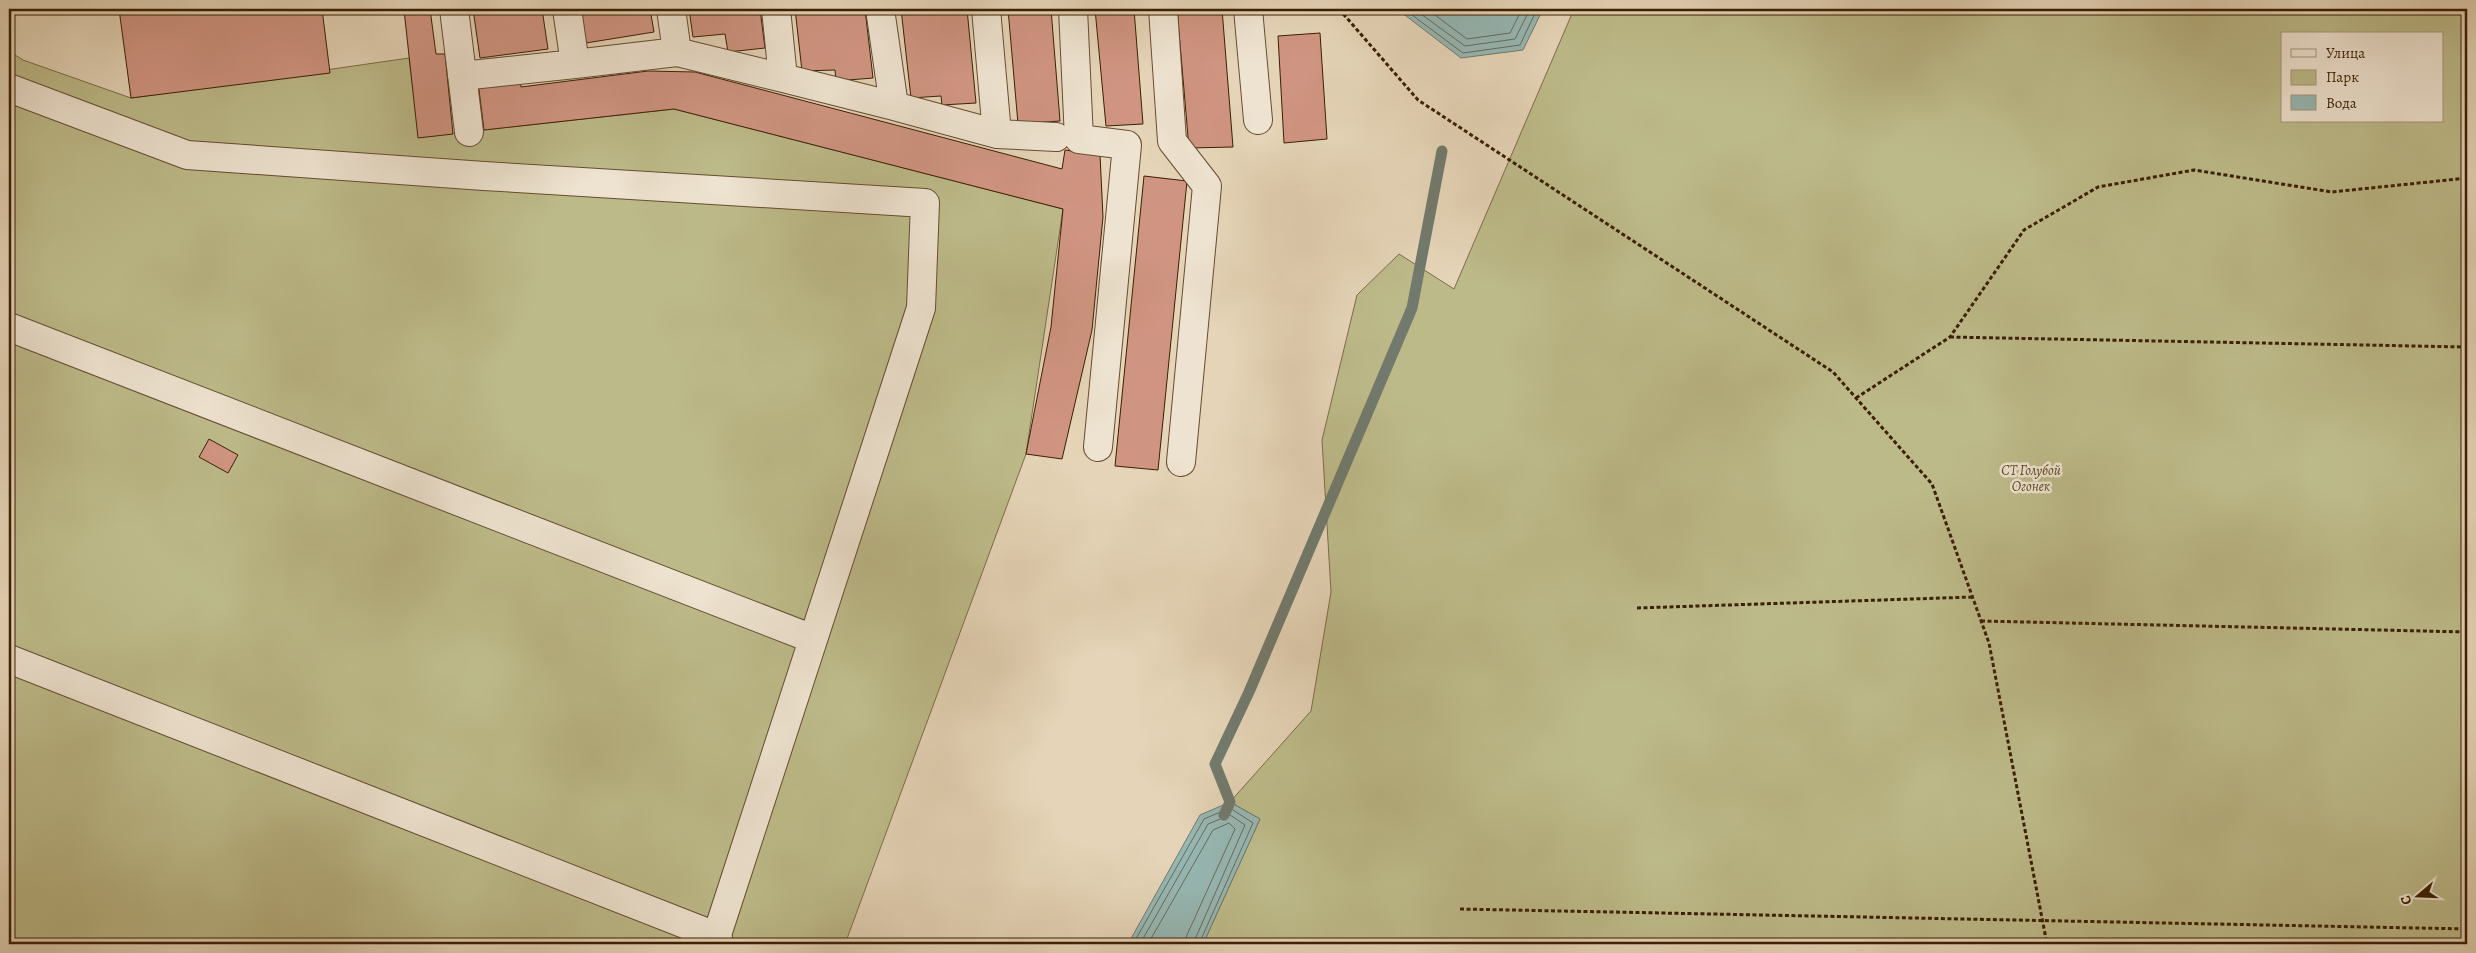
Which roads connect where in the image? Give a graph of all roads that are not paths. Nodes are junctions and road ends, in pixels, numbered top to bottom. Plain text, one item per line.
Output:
1 (454, 9) edge
2 (567, 9) edge
3 (672, 9) edge
4 (776, 9) edge
5 (880, 9) edge
6 (986, 9) edge
7 (1073, 9) edge
8 (1163, 9) edge
9 (1248, 9) edge
10 (677, 52) junction
11 (575, 64) junction
12 (462, 76) junction
13 (784, 78) junction
14 (9, 88) edge
15 (894, 106) junction
16 (1258, 120) dead end
17 (469, 132) dead end
18 (997, 134) junction
19 (1056, 137) dead end
20 (9, 327) edge
21 (1098, 447) dead end
22 (1181, 462) dead end
23 (813, 639) junction
24 (9, 659) edge
25 (716, 941) edge

1 - 12 lane
2 - 11 lane
3 - 10 lane
4 - 13 lane
5 - 15 lane
6 - 18 lane
7 - 21 lane
8 - 22 lane
9 - 16 lane
10 - 11 lane
10 - 13 lane
11 - 12 lane
12 - 17 lane
13 - 15 lane
14 - 23 lane
15 - 18 lane
18 - 19 lane
20 - 23 lane
23 - 25 lane
24 - 25 lane

